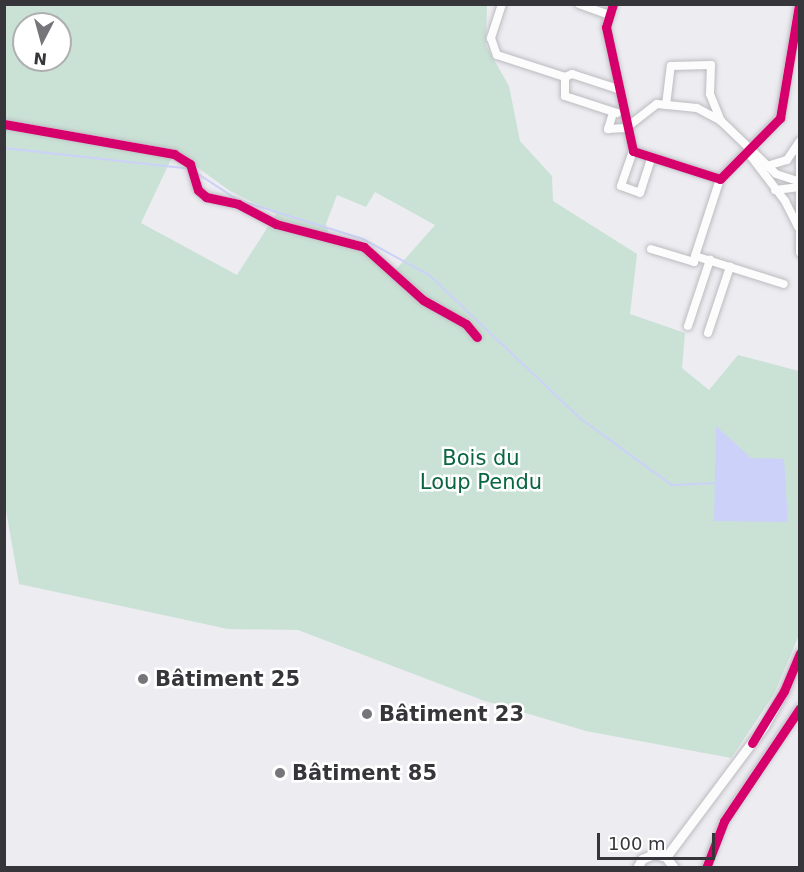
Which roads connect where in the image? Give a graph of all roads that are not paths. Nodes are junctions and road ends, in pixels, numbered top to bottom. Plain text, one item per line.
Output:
1 (502, 4) edge
2 (579, 4) edge
3 (613, 4) edge
4 (799, 4) edge
5 (610, 15) junction
6 (565, 77) junction
7 (618, 89) junction
8 (710, 94) junction
9 (666, 105) junction
10 (697, 108) junction
11 (613, 113) junction
12 (623, 114) junction
13 (721, 121) junction
14 (4, 124) edge
15 (626, 128) junction
16 (800, 142) edge
17 (633, 151) junction
18 (748, 151) junction
19 (652, 157) junction
20 (767, 166) junction
21 (720, 179) junction
22 (799, 184) edge
23 (775, 190) junction
24 (798, 227) edge
25 (651, 249) dead end
26 (800, 252) edge
27 (695, 256) junction
28 (710, 261) junction
29 (730, 267) junction
30 (784, 284) dead end
31 (688, 326) dead end
32 (708, 333) dead end
33 (477, 337) dead end
34 (800, 653) edge
35 (800, 708) edge
36 (666, 857) junction
37 (637, 867) edge
38 (674, 867) edge
39 (706, 867) edge

1 - 6 street
2 - 5 street
3 - 5 street
4 - 18 street
5 - 7 street
6 - 7 street
6 - 11 street
7 - 12 street
8 - 9 street
8 - 10 street
8 - 13 street
9 - 10 street
9 - 15 street
10 - 13 street
11 - 12 street
11 - 15 street
12 - 15 street
13 - 18 street
14 - 33 street
15 - 17 street
16 - 20 street
16 - 22 street
17 - 19 street
17 - 19 street
18 - 20 street
18 - 21 street
18 - 23 street
19 - 21 street
20 - 22 street
21 - 27 street
22 - 23 street
22 - 24 street
23 - 24 street
24 - 26 street
25 - 27 street
27 - 28 street
28 - 29 street
28 - 31 street
29 - 30 street
29 - 32 street
34 - 36 street
35 - 39 street
36 - 37 street
36 - 38 street

